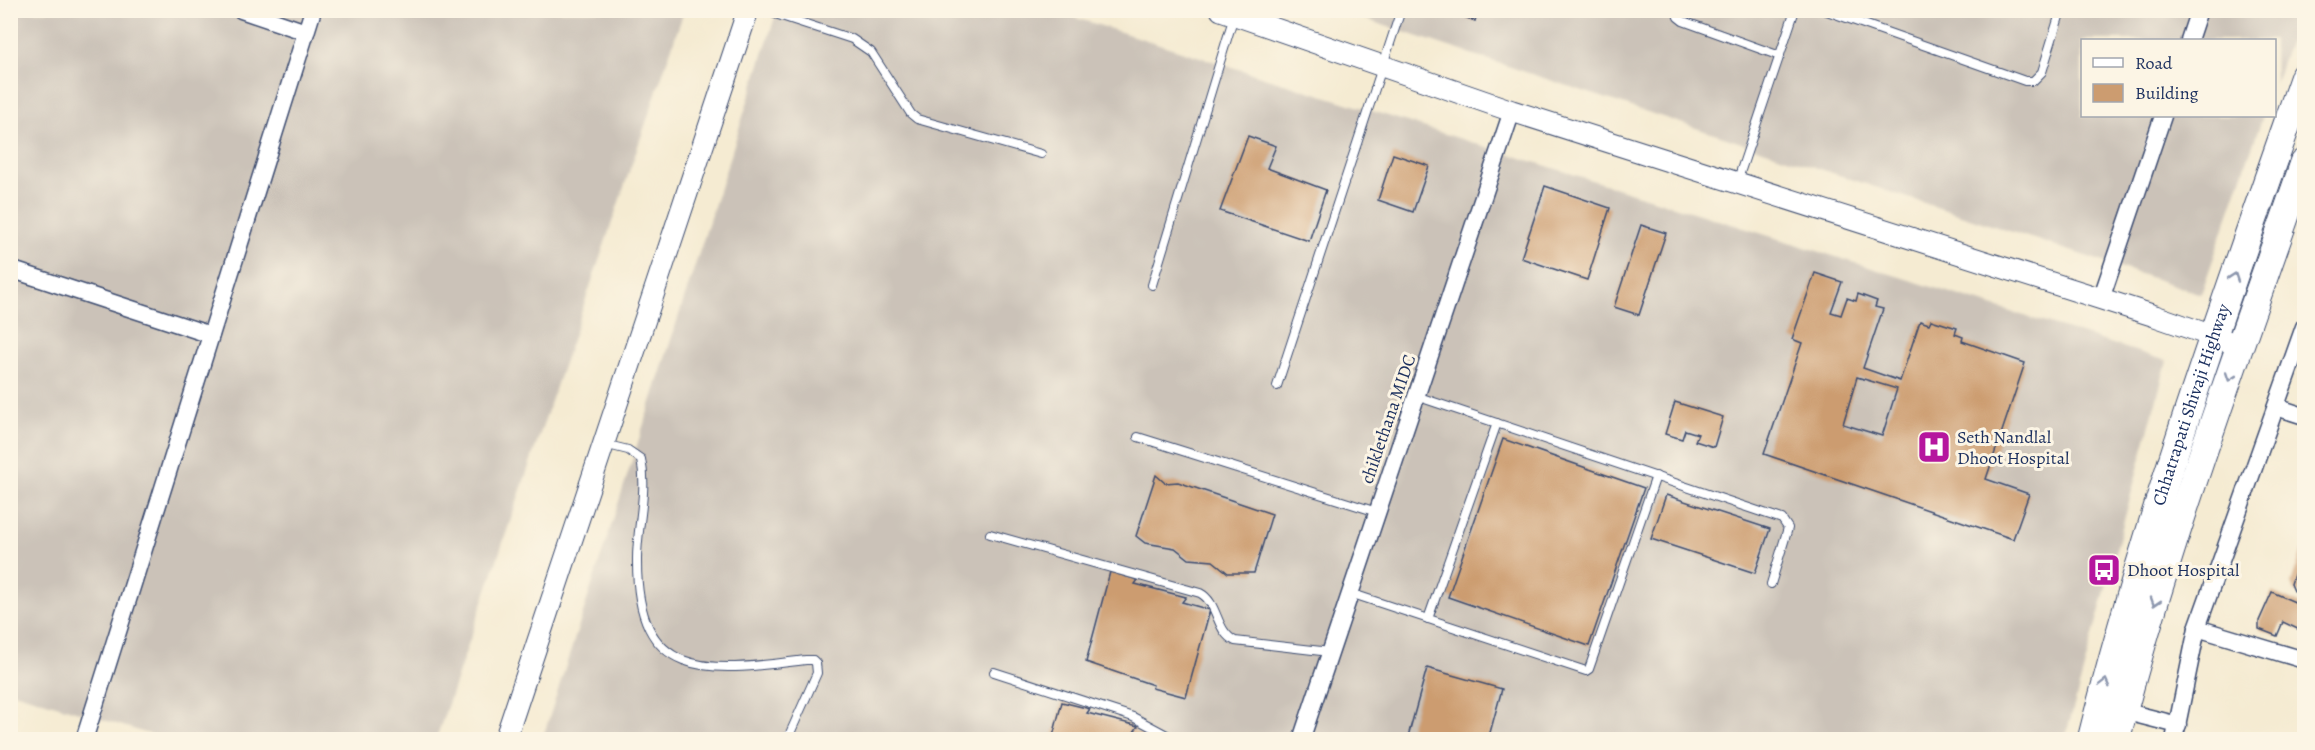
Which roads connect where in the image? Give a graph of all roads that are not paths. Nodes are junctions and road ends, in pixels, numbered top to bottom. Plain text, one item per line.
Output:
1 (241, 10) edge
2 (313, 10) edge
3 (748, 10) edge
4 (763, 10) edge
5 (1401, 10) edge
6 (1676, 10) edge
7 (1795, 10) edge
8 (1824, 10) edge
9 (2061, 10) edge
10 (2199, 10) edge
11 (1230, 12) edge
12 (306, 32) junction
13 (2189, 39) edge
14 (1780, 56) junction
15 (1383, 66) junction
16 (2304, 76) edge
17 (1512, 111) junction
18 (2163, 117) edge
19 (1041, 154) dead end
20 (2304, 163) edge
21 (1736, 182) junction
22 (10, 269) edge
23 (1152, 285) dead end
24 (2101, 299) junction
25 (2304, 327) edge
26 (211, 335) junction
27 (2213, 336) junction
28 (2241, 346) junction
29 (1277, 386) dead end
30 (1416, 396) junction
31 (2276, 407) junction
32 (2304, 416) edge
33 (1497, 423) junction
34 (1138, 437) dead end
35 (604, 444) junction
36 (1656, 476) junction
37 (1377, 512) junction
38 (990, 534) dead end
39 (1771, 584) dead end
40 (1350, 593) junction
41 (1428, 619) junction
42 (2197, 628) junction
43 (1330, 652) junction
44 (2304, 660) edge
45 (994, 672) dead end
46 (2123, 711) junction
47 (2176, 732) edge
48 (84, 740) edge
49 (505, 740) edge
50 (787, 740) edge
51 (1176, 740) edge
52 (1300, 740) edge
53 (2091, 740) edge
54 (2116, 740) edge

1 - 12 street
2 - 12 street
3 - 35 street
4 - 19 lane
5 - 15 lane
6 - 14 lane
7 - 14 lane
8 - 9 lane
10 - 13 street
11 - 15 street
11 - 23 lane
12 - 26 street
14 - 21 lane
15 - 17 street
15 - 29 lane
27 -> 16 main road, Chhatrapati Shivaji Highway
17 - 21 street
17 - 30 street, chiklethana MIDC
18 - 24 street
20 - 28 main road, Chhatrapati Shivaji Highway
21 - 24 street
22 - 26 street
24 - 27 street
25 - 31 street
26 - 48 street
27 - 28 street
53 -> 27 main road, Chhatrapati Shivaji Highway
28 -> 46 main road, Chhatrapati Shivaji Highway
30 - 33 lane
30 - 37 street, chiklethana MIDC
31 - 32 street
31 - 42 street
33 - 36 lane
33 - 41 lane
34 - 37 lane
35 - 49 street
35 - 50 lane
36 - 39 lane
36 - 41 lane
37 - 40 street, chiklethana MIDC
38 - 43 lane
40 - 41 lane
40 - 43 street, chiklethana MIDC
42 - 44 street
42 - 47 street
43 - 52 street, chiklethana MIDC
45 - 51 lane
46 - 47 street
46 - 54 main road, Chhatrapati Shivaji Highway

